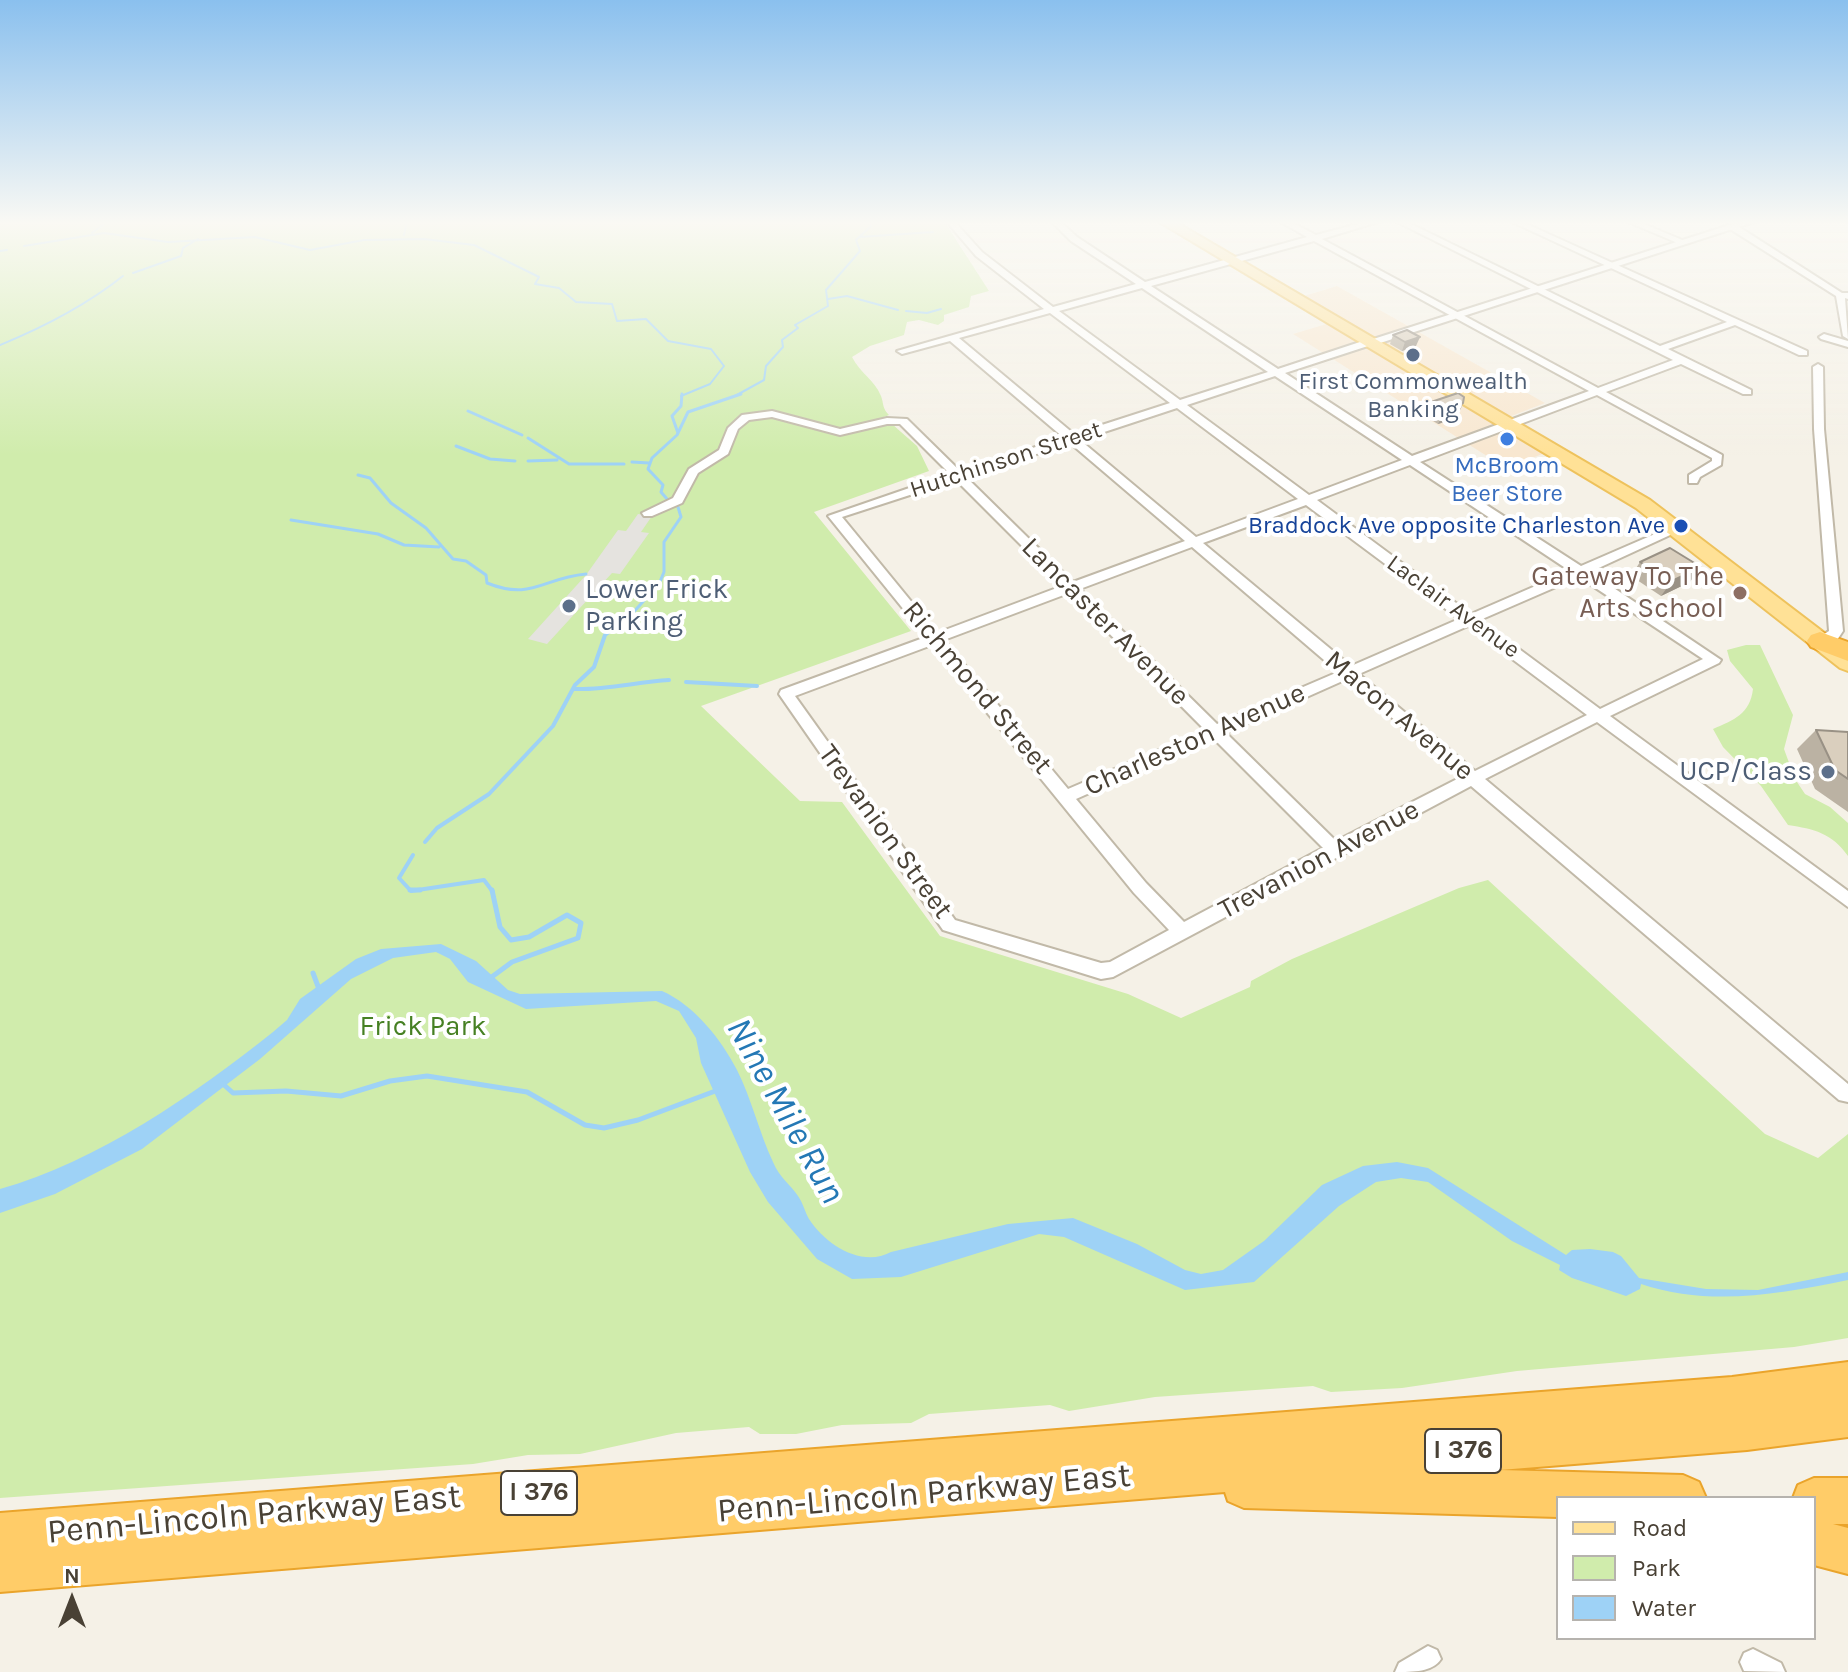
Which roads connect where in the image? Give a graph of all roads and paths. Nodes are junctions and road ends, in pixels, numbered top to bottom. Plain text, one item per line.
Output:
1 (1037, 299) edge
2 (1087, 299) edge
3 (1168, 299) edge
4 (1298, 299) edge
5 (1429, 299) edge
6 (1505, 299) edge
7 (1558, 299) edge
8 (1685, 299) edge
9 (1844, 299) edge
10 (1050, 309) junction
11 (1457, 314) junction
12 (1735, 322) junction
13 (953, 335) junction
14 (1848, 336) edge
15 (1824, 337) dead end
16 (1370, 342) junction
17 (1848, 344) edge
18 (1660, 349) junction
19 (902, 351) dead end
20 (1803, 353) dead end
21 (1682, 360) junction
22 (1818, 367) dead end
23 (1278, 372) junction
24 (1599, 391) junction
25 (1747, 392) dead end
26 (1178, 403) junction
27 (1509, 424) junction
28 (1071, 438) junction
29 (1413, 461) junction
30 (955, 474) junction
31 (1693, 481) dead end
32 (1308, 500) junction
33 (648, 513) dead end
34 (834, 516) joint
35 (1675, 530) junction
36 (1194, 542) junction
37 (1577, 569) junction
38 (1069, 588) junction
39 (1834, 592) junction
40 (1848, 596) edge
41 (1468, 618) junction
42 (935, 638) junction
43 (1820, 641) junction
44 (1848, 652) edge
45 (1848, 663) edge
46 (1348, 672) junction
47 (1599, 715) junction
48 (1216, 732) junction
49 (1473, 779) junction
50 (1067, 796) junction
51 (1336, 851) junction
52 (1848, 900) edge
53 (1183, 933) junction
54 (1846, 1094) edge
55 (1848, 1362) edge
56 (1848, 1383) edge
57 (1668, 1403) junction
58 (1848, 1415) edge
59 (1078, 1481) junction
60 (1594, 1496) edge
61 (1816, 1501) edge
62 (1848, 1501) edge
63 (0, 1536) edge
64 (1816, 1543) edge
65 (1848, 1551) edge
66 (0, 1569) edge

1 - 10 street, Laclair Avenue
2 - 10 street
3 - 23 street
4 - 16 main road
5 - 11 street
6 - 11 street
7 - 18 street
8 - 12 street
9 - 14 street
10 - 13 street
10 - 26 street, Laclair Avenue
11 - 16 street
11 - 24 street
12 - 18 street
12 - 20 street
13 - 19 street
13 - 28 street, Macon Avenue
15 - 17 street
16 - 23 street, Hutchinson Street
16 - 27 main road
18 - 21 street
21 - 24 street
21 - 25 street
22 - 39 street
23 - 26 street, Hutchinson Street
23 - 29 street
24 - 27 street
24 - 31 street
26 - 28 street, Hutchinson Street
26 - 32 street, Laclair Avenue
27 - 29 street
27 - 35 main road
28 - 30 street, Hutchinson Street
28 - 36 street, Macon Avenue
29 - 32 street
29 - 37 street
30 - 33 street, Lancaster Avenue
30 - 34 street, Hutchinson Street
30 - 38 street, Lancaster Avenue
32 - 36 street
32 - 41 street, Laclair Avenue
34 - 42 street, Richmond Street
35 - 37 street, Charleston Avenue
35 - 43 main road
36 - 38 street
36 - 46 street, Macon Avenue
37 - 41 street, Charleston Avenue
37 - 47 street, Trevanion Avenue
38 - 42 street
38 - 48 street, Lancaster Avenue
39 - 40 street
39 - 43 street
41 - 46 street, Charleston Avenue
41 - 47 street, Laclair Avenue
42 - 50 street, Richmond Street
42 - 53 street, Trevanion Street
43 - 44 highway
43 - 45 main road
46 - 48 street, Charleston Avenue
46 - 49 street, Macon Avenue
47 - 49 street, Trevanion Avenue
47 - 52 street, Laclair Avenue
48 - 50 street, Charleston Avenue
48 - 51 street, Lancaster Avenue
49 - 51 street, Trevanion Avenue
49 - 54 street, Macon Avenue
50 - 53 street, Richmond Street
51 - 53 street, Trevanion Avenue
55 - 57 highway
56 - 57 highway, Penn-Lincoln Parkway East / I 376
57 - 63 highway, Penn-Lincoln Parkway East / I 376
58 - 59 highway, Penn-Lincoln Parkway East / I 376
59 - 60 highway
59 - 66 highway, Penn-Lincoln Parkway East / I 376
61 - 62 highway
64 - 65 highway

